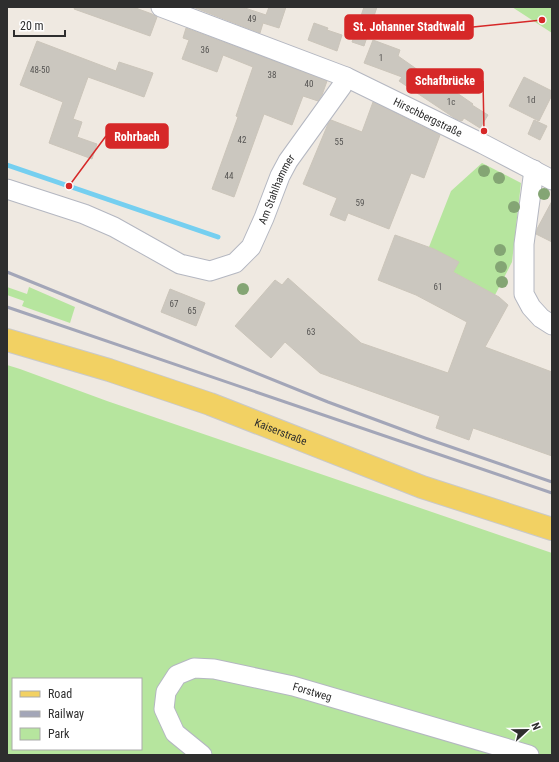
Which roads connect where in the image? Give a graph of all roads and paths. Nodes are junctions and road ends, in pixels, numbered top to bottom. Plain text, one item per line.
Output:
1 (164, 8) edge
2 (346, 76) junction
3 (534, 170) junction
4 (552, 180) edge
5 (7, 189) edge
6 (552, 325) edge
7 (7, 340) edge
8 (552, 529) edge
9 (197, 752) edge
10 (529, 755) edge

1 - 2 street
2 - 3 street, Hirschbergstraße
2 - 5 street, Am Stahlhammer
3 - 4 street, Hirschbergstraße
3 - 6 street
7 - 8 main road, Kaiserstraße
9 - 10 street, Forstweg

